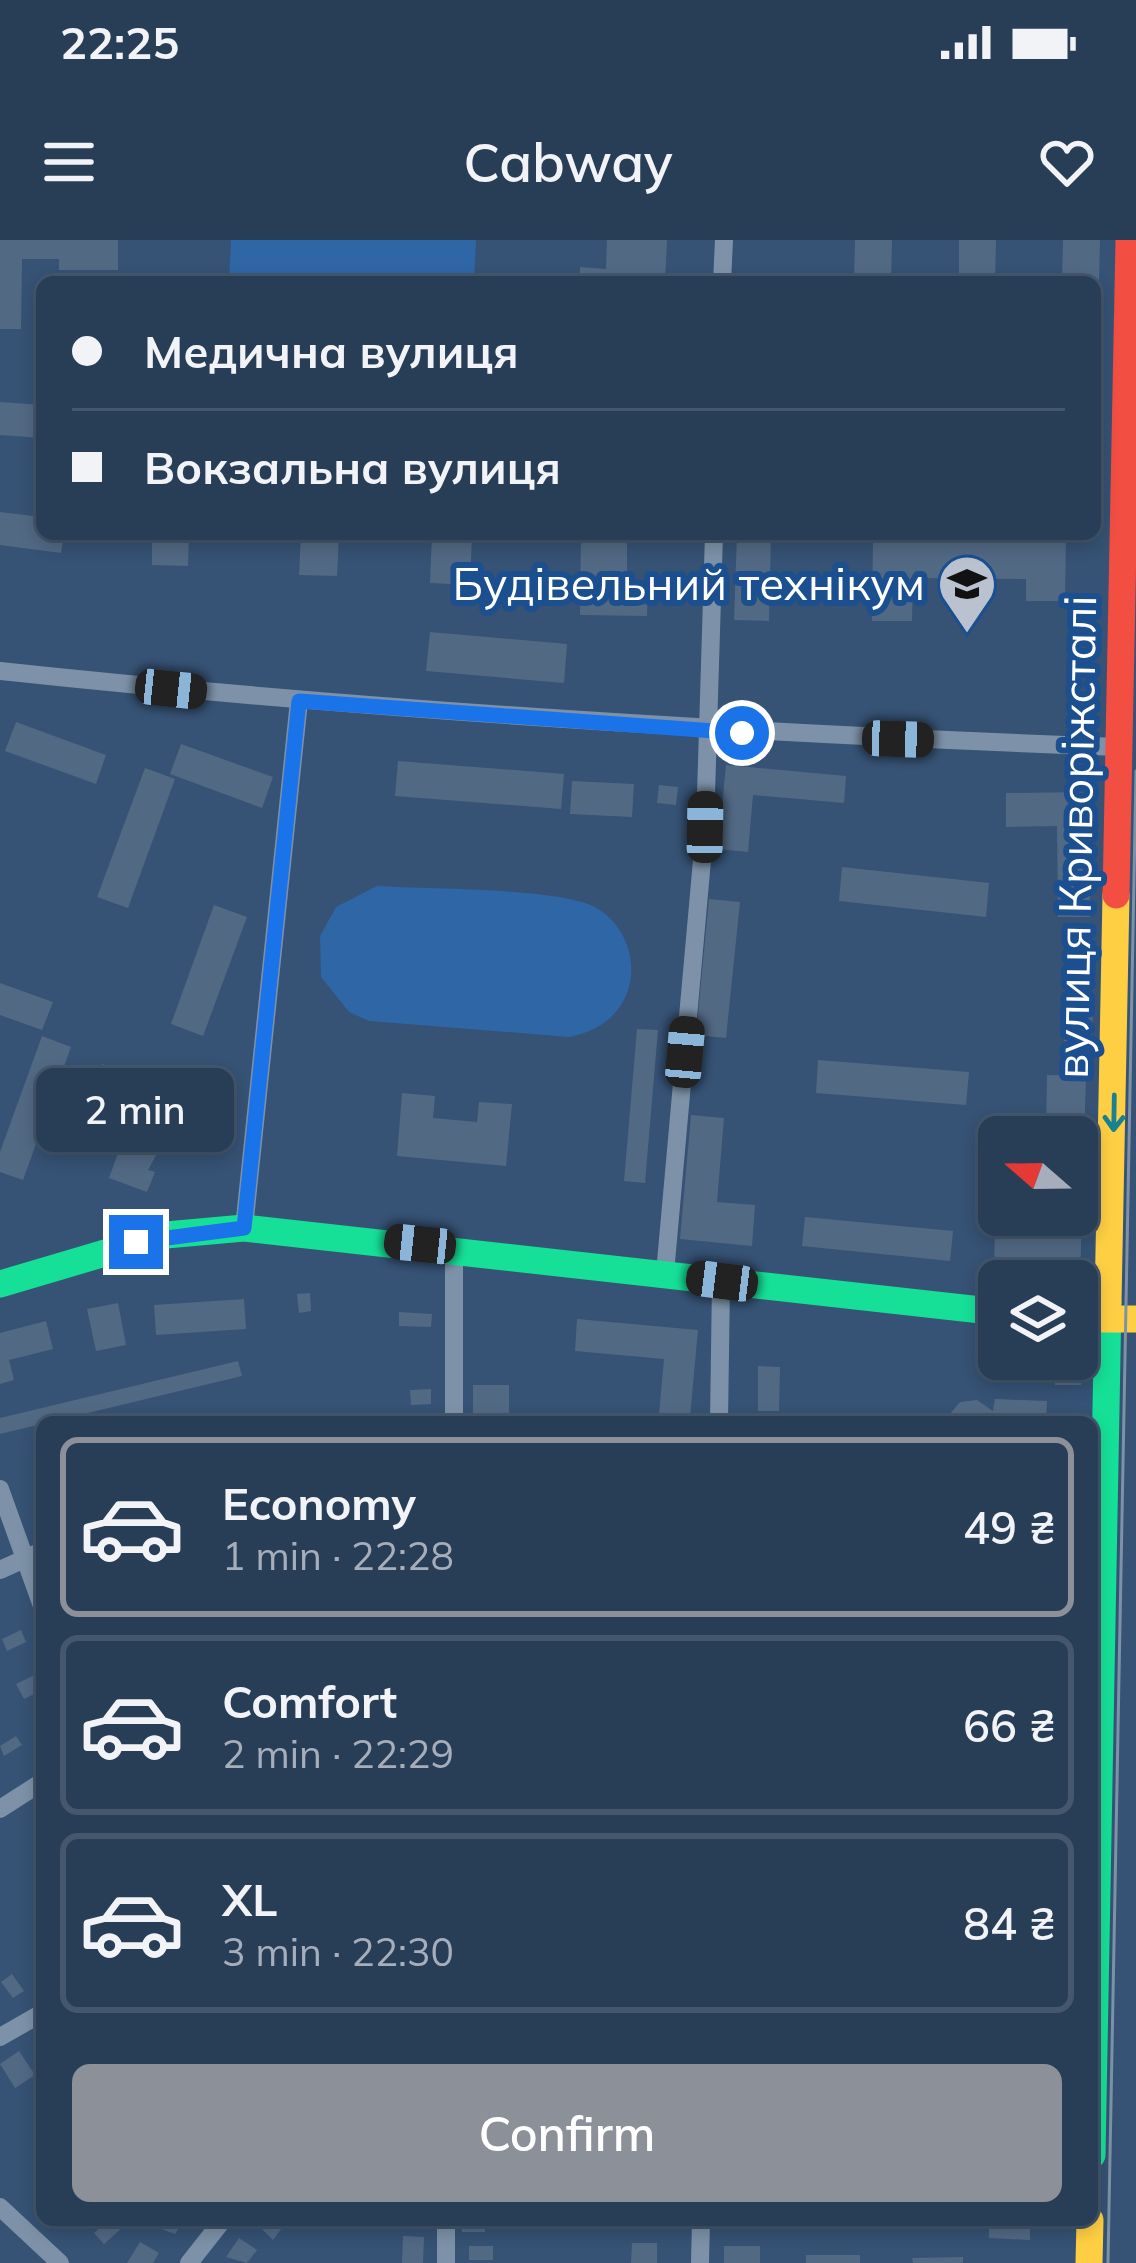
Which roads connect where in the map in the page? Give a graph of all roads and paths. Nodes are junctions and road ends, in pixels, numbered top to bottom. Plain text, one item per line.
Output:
1 (724, 240) edge
2 (1129, 240) edge
3 (722, 276) edge
4 (714, 540) edge
5 (0, 671) edge
6 (299, 701) junction
7 (707, 731) junction
8 (1119, 747) junction
9 (244, 1228) junction
10 (454, 1247) junction
11 (665, 1274) junction
12 (722, 1281) junction
13 (0, 1284) edge
14 (978, 1310) edge
15 (1123, 1319) edge
16 (454, 1416) edge
17 (719, 1416) edge
18 (0, 1489) edge
19 (33, 1553) edge
20 (0, 1570) edge
21 (36, 1786) edge
22 (0, 1809) edge
23 (1098, 1838) edge
24 (36, 2016) edge
25 (0, 2037) edge
26 (0, 2207) edge
27 (218, 2226) edge
28 (446, 2226) edge
29 (701, 2226) edge
30 (1090, 2226) edge
31 (60, 2263) edge
32 (189, 2263) edge
33 (446, 2263) edge
34 (700, 2263) edge
35 (1089, 2263) edge

1 - 3 street
2 - 8 main road, вулиця Криворіжсталі
4 - 7 street
5 - 6 street
6 - 7 street
6 - 9 street
7 - 8 street
7 - 11 street
8 -> 15 main road, вулиця Криворіжсталі
9 - 10 main road
9 - 13 main road
10 - 11 main road
10 - 16 street
11 - 12 main road
12 - 14 main road
12 - 17 street
15 - 23 main road, вулиця Криворіжсталі
18 - 19 street
19 - 20 street
21 - 22 street
24 - 25 street
26 - 31 street
27 - 32 street
28 - 33 street
29 - 34 street
30 - 35 main road

